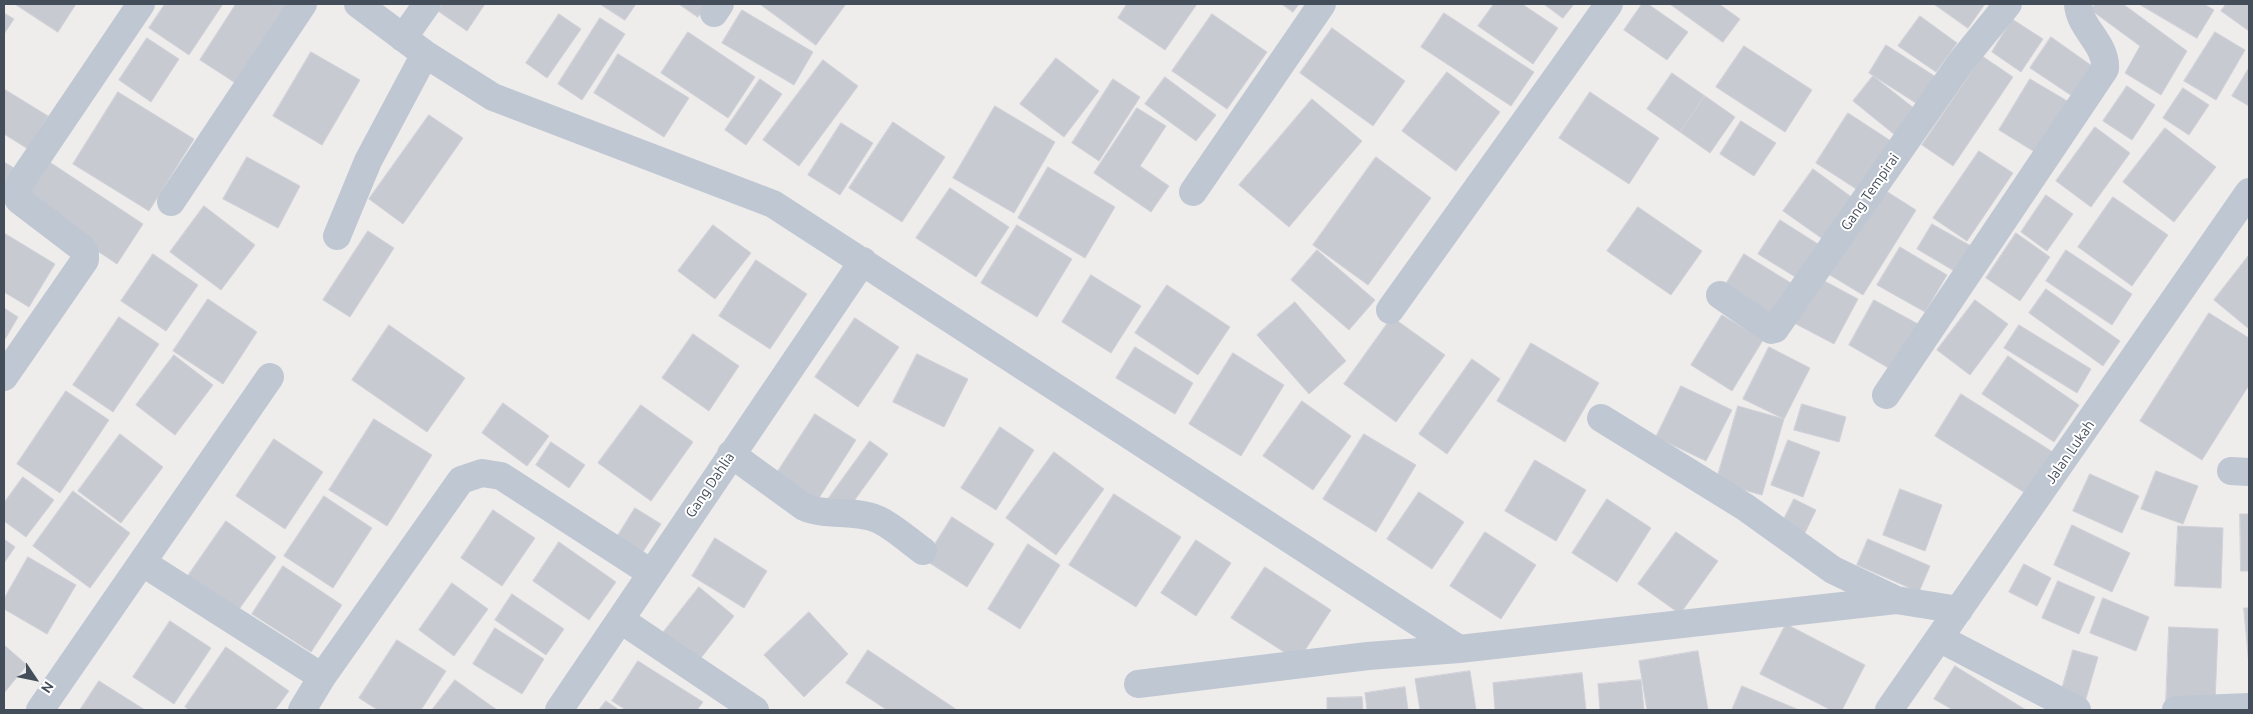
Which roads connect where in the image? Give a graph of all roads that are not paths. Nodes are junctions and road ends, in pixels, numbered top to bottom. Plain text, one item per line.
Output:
1 (141, 4) edge
2 (302, 4) edge
3 (358, 4) edge
4 (427, 4) edge
5 (1322, 4) edge
6 (1609, 4) edge
7 (2008, 4) edge
8 (2078, 4) edge
9 (403, 38) junction
10 (425, 54) junction
11 (1193, 192) dead end
12 (2249, 192) edge
13 (171, 202) dead end
14 (337, 236) dead end
15 (863, 261) junction
16 (1720, 296) dead end
17 (1390, 310) dead end
18 (4, 377) edge
19 (270, 377) dead end
20 (1886, 395) dead end
21 (1600, 418) dead end
22 (731, 454) junction
23 (923, 550) dead end
24 (143, 563) junction
25 (651, 572) junction
26 (1896, 600) junction
27 (1959, 610) junction
28 (621, 620) junction
29 (1939, 638) junction
30 (1459, 649) junction
31 (322, 677) junction
32 (1138, 684) dead end
33 (2249, 707) edge
34 (40, 710) edge
35 (302, 710) edge
36 (559, 710) edge
37 (755, 710) edge
38 (1889, 710) edge
39 (2076, 710) edge
40 (2176, 710) edge

1 - 18 street
2 - 13 street
3 - 9 street
4 - 9 street
5 - 11 street
6 - 17 street
7 - 16 street, Gang Tempirai
8 - 20 street
9 - 10 street
10 - 14 street
10 - 15 street
12 - 27 street, Jalan Lukah
15 - 22 street, Gang Dahlia
15 - 30 street
19 - 24 street
21 - 26 street
22 - 23 street
22 - 25 street, Gang Dahlia
24 - 31 street
24 - 34 street
25 - 28 street, Gang Dahlia
25 - 31 street
26 - 27 street
26 - 30 street
27 - 29 street, Jalan Lukah
28 - 36 street, Gang Dahlia
28 - 37 street
29 - 38 street, Jalan Lukah
29 - 39 street
30 - 32 street
31 - 35 street
33 - 40 street

